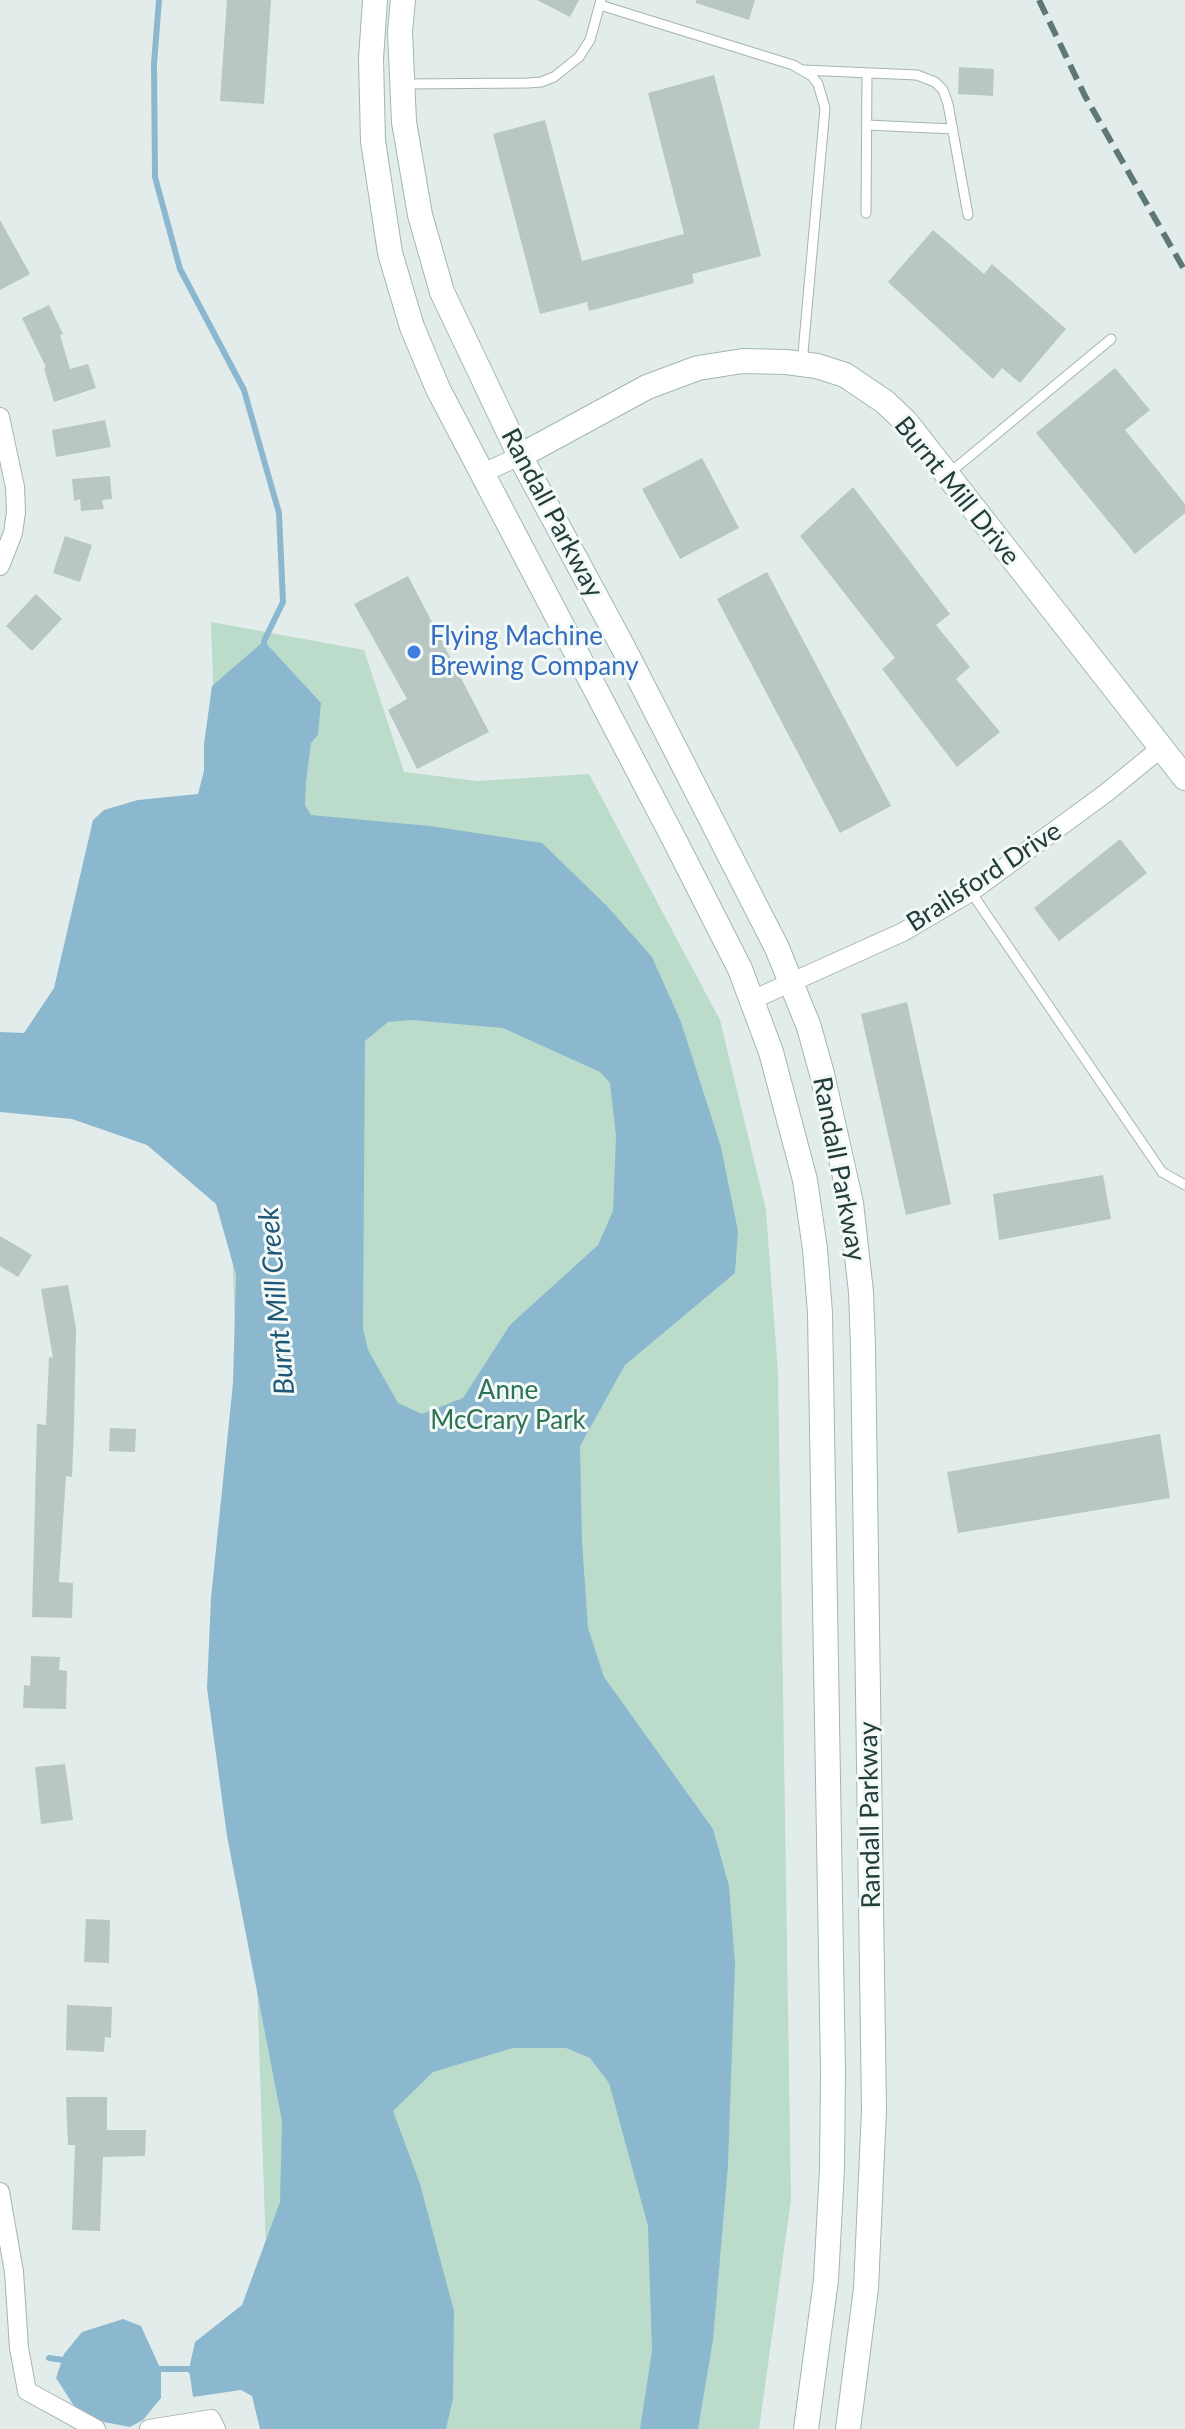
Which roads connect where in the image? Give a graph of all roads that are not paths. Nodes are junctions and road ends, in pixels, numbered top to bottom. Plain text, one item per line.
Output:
1 (375, 0) edge
2 (403, 0) edge
3 (600, 2) edge
4 (803, 70) junction
5 (867, 73) junction
6 (401, 84) junction
7 (867, 125) junction
8 (953, 129) junction
9 (866, 213) dead end
10 (968, 215) dead end
11 (1111, 339) dead end
12 (802, 364) junction
13 (0, 417) edge
14 (520, 456) junction
15 (483, 473) junction
16 (947, 476) junction
17 (0, 566) edge
18 (1161, 748) junction
19 (1185, 778) edge
20 (971, 892) junction
21 (791, 980) junction
22 (752, 1000) junction
23 (1185, 1185) edge
24 (0, 2192) edge
25 (96, 2429) edge
26 (149, 2429) edge
27 (216, 2429) edge
28 (806, 2429) edge
29 (848, 2429) edge

1 - 15 main road, Randall Parkway
2 - 6 main road, Randall Parkway
3 - 4 lane
3 - 6 lane
4 - 5 lane
4 - 12 lane
5 - 7 lane
5 - 8 lane
6 - 14 main road, Randall Parkway
7 - 8 lane
7 - 9 lane
8 - 10 lane
11 - 16 lane
12 - 14 main road, Burnt Mill Drive
12 - 16 main road, Burnt Mill Drive
13 - 17 street
14 - 15 street
14 - 21 main road, Randall Parkway
15 - 22 main road, Randall Parkway
16 - 18 main road, Burnt Mill Drive
18 - 19 main road, Burnt Mill Drive
18 - 20 street, Brailsford Drive
20 - 21 street, Brailsford Drive
20 - 23 lane
21 - 22 street, Brailsford Drive
21 - 29 main road, Randall Parkway
22 - 28 main road, Randall Parkway
24 - 25 street
26 - 27 street

